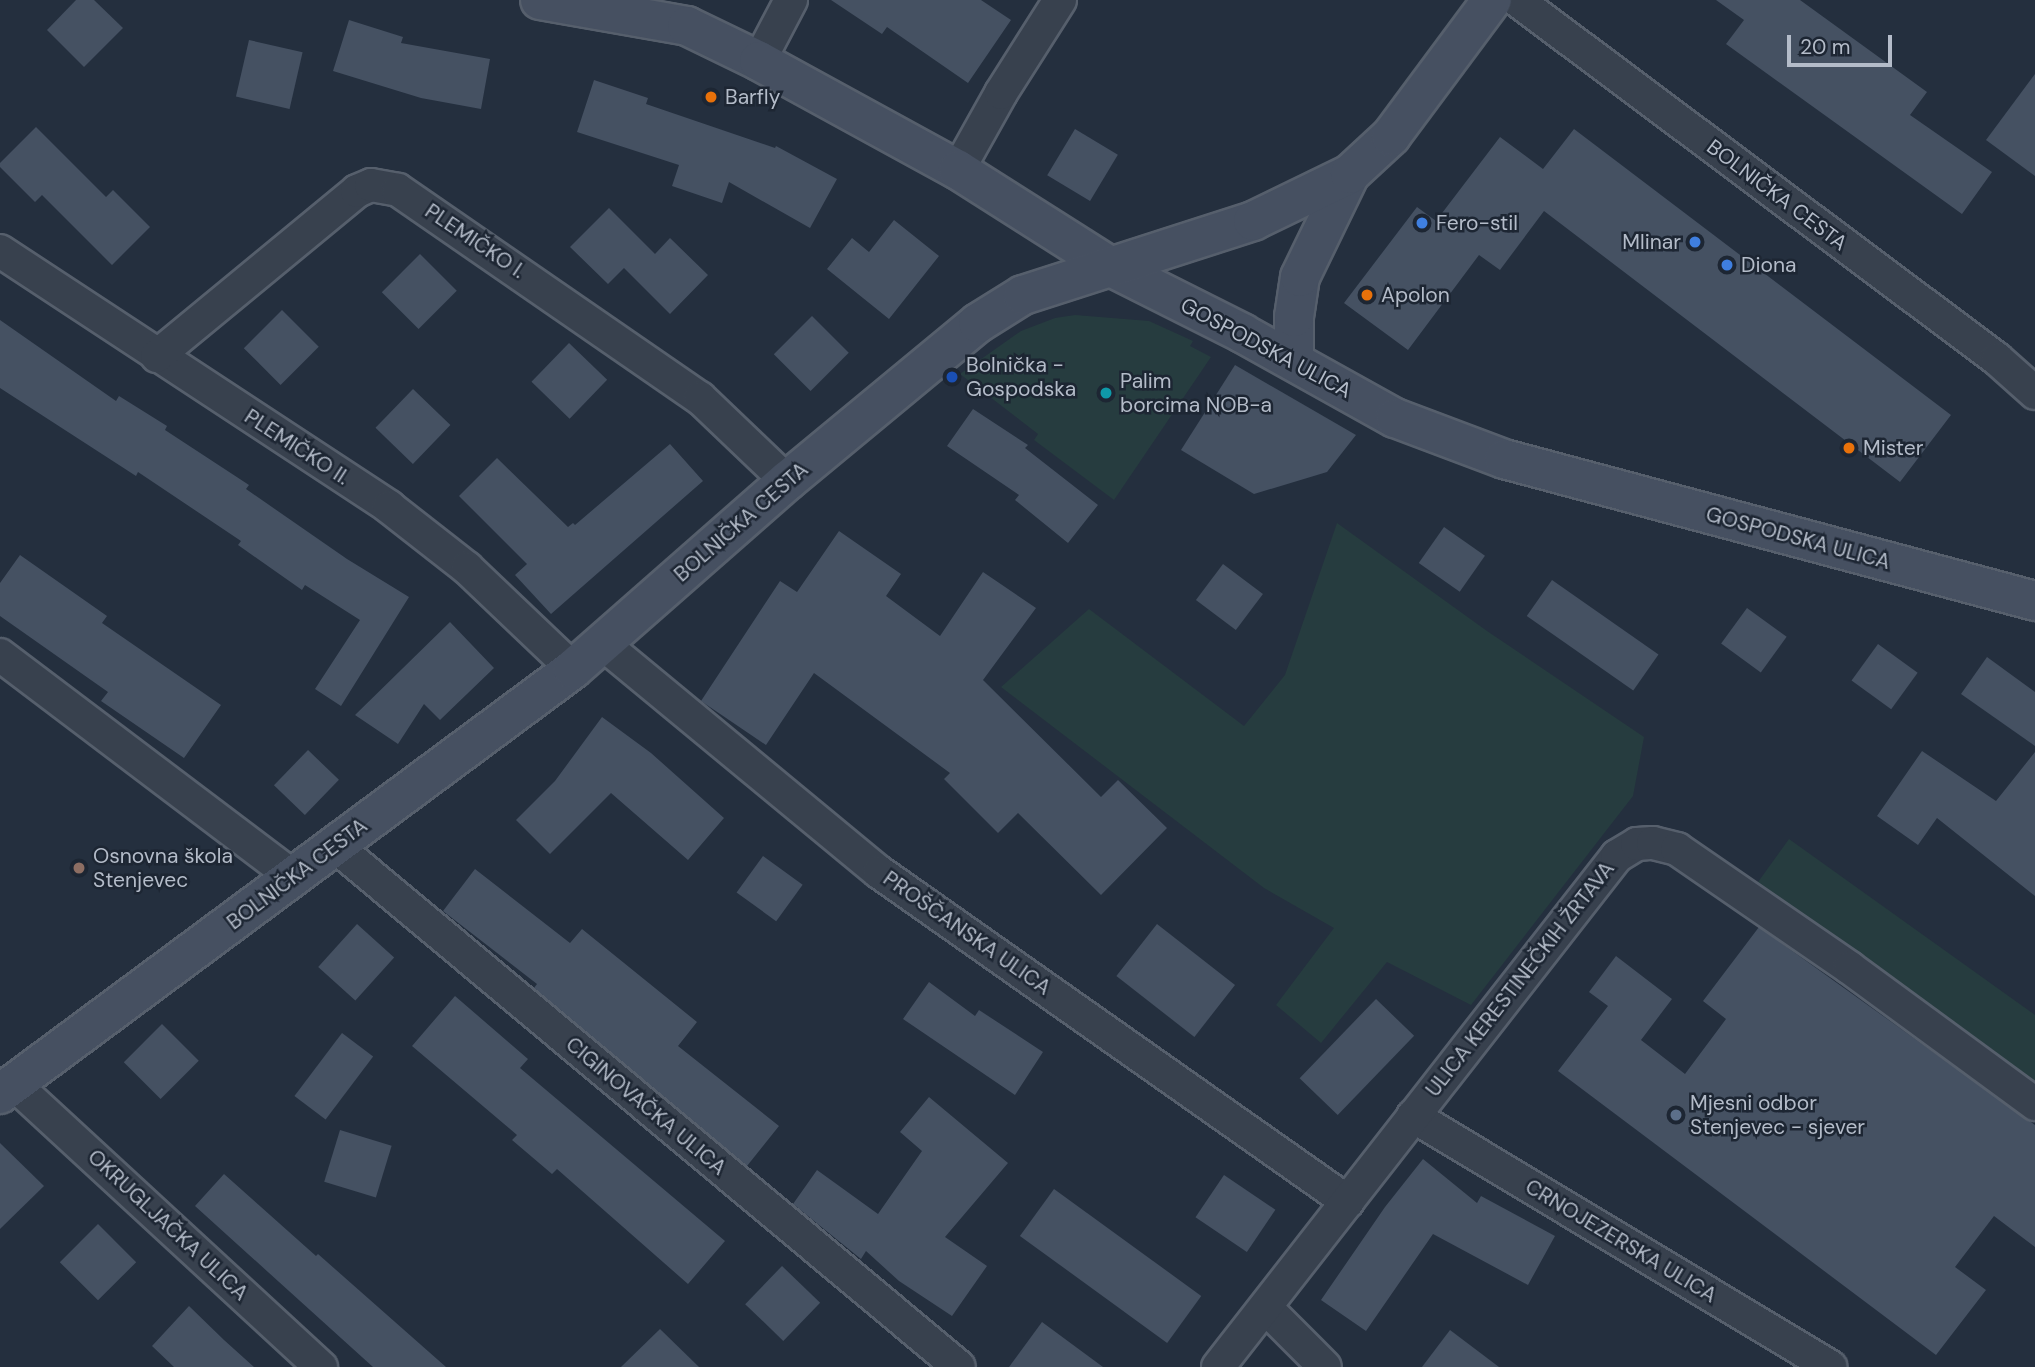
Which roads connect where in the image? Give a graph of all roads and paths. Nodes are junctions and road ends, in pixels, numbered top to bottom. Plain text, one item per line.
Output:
1 (540, 0) edge
2 (791, 0) edge
3 (1060, 0) edge
4 (1492, 0) edge
5 (1517, 0) edge
6 (759, 61) junction
7 (958, 170) junction
8 (1350, 174) junction
9 (0, 251) edge
10 (1111, 267) junction
11 (157, 356) junction
12 (1294, 361) junction
13 (2035, 394) edge
14 (788, 481) junction
15 (2035, 601) edge
16 (602, 643) junction
17 (0, 656) edge
18 (573, 669) junction
19 (334, 845) junction
20 (294, 877) junction
21 (7, 1089) edge
22 (2035, 1104) edge
23 (1413, 1116) junction
24 (1348, 1202) junction
25 (1266, 1308) junction
26 (321, 1367) edge
27 (959, 1367) edge
28 (1218, 1367) edge
29 (1325, 1367) edge
30 (1829, 1367) edge

1 - 6 street, GOSPODSKA ULICA
2 - 6 street
3 - 7 street
4 - 8 street, BOLNIČKA CESTA
5 - 13 street, BOLNIČKA CESTA
6 - 7 street, GOSPODSKA ULICA
7 - 10 street, GOSPODSKA ULICA
8 - 10 street, BOLNIČKA CESTA
8 - 12 street
9 - 11 street, PLEMIČKO II.
10 - 12 street, GOSPODSKA ULICA
10 - 14 street, BOLNIČKA CESTA
11 - 14 street, PLEMIČKO I.
11 - 18 street, PLEMIČKO II.
12 - 15 street, GOSPODSKA ULICA
14 - 16 street, BOLNIČKA CESTA
16 - 18 street, BOLNIČKA CESTA
16 - 24 street, PROŠČANSKA ULICA
17 - 20 street
18 - 19 street, BOLNIČKA CESTA
19 - 20 street, BOLNIČKA CESTA
19 - 27 street, CIGINOVAČKA ULICA
20 - 21 street, BOLNIČKA CESTA
21 - 26 street, OKRUGLJAČKA ULICA
22 - 23 street, ULICA KERESTINEČKIH ŽRTAVA
23 - 24 street, ULICA KERESTINEČKIH ŽRTAVA
23 - 30 street, CRNOJEZERSKA ULICA
24 - 25 street, ULICA KERESTINEČKIH ŽRTAVA
25 - 28 street, ULICA KERESTINEČKIH ŽRTAVA
25 - 29 street

